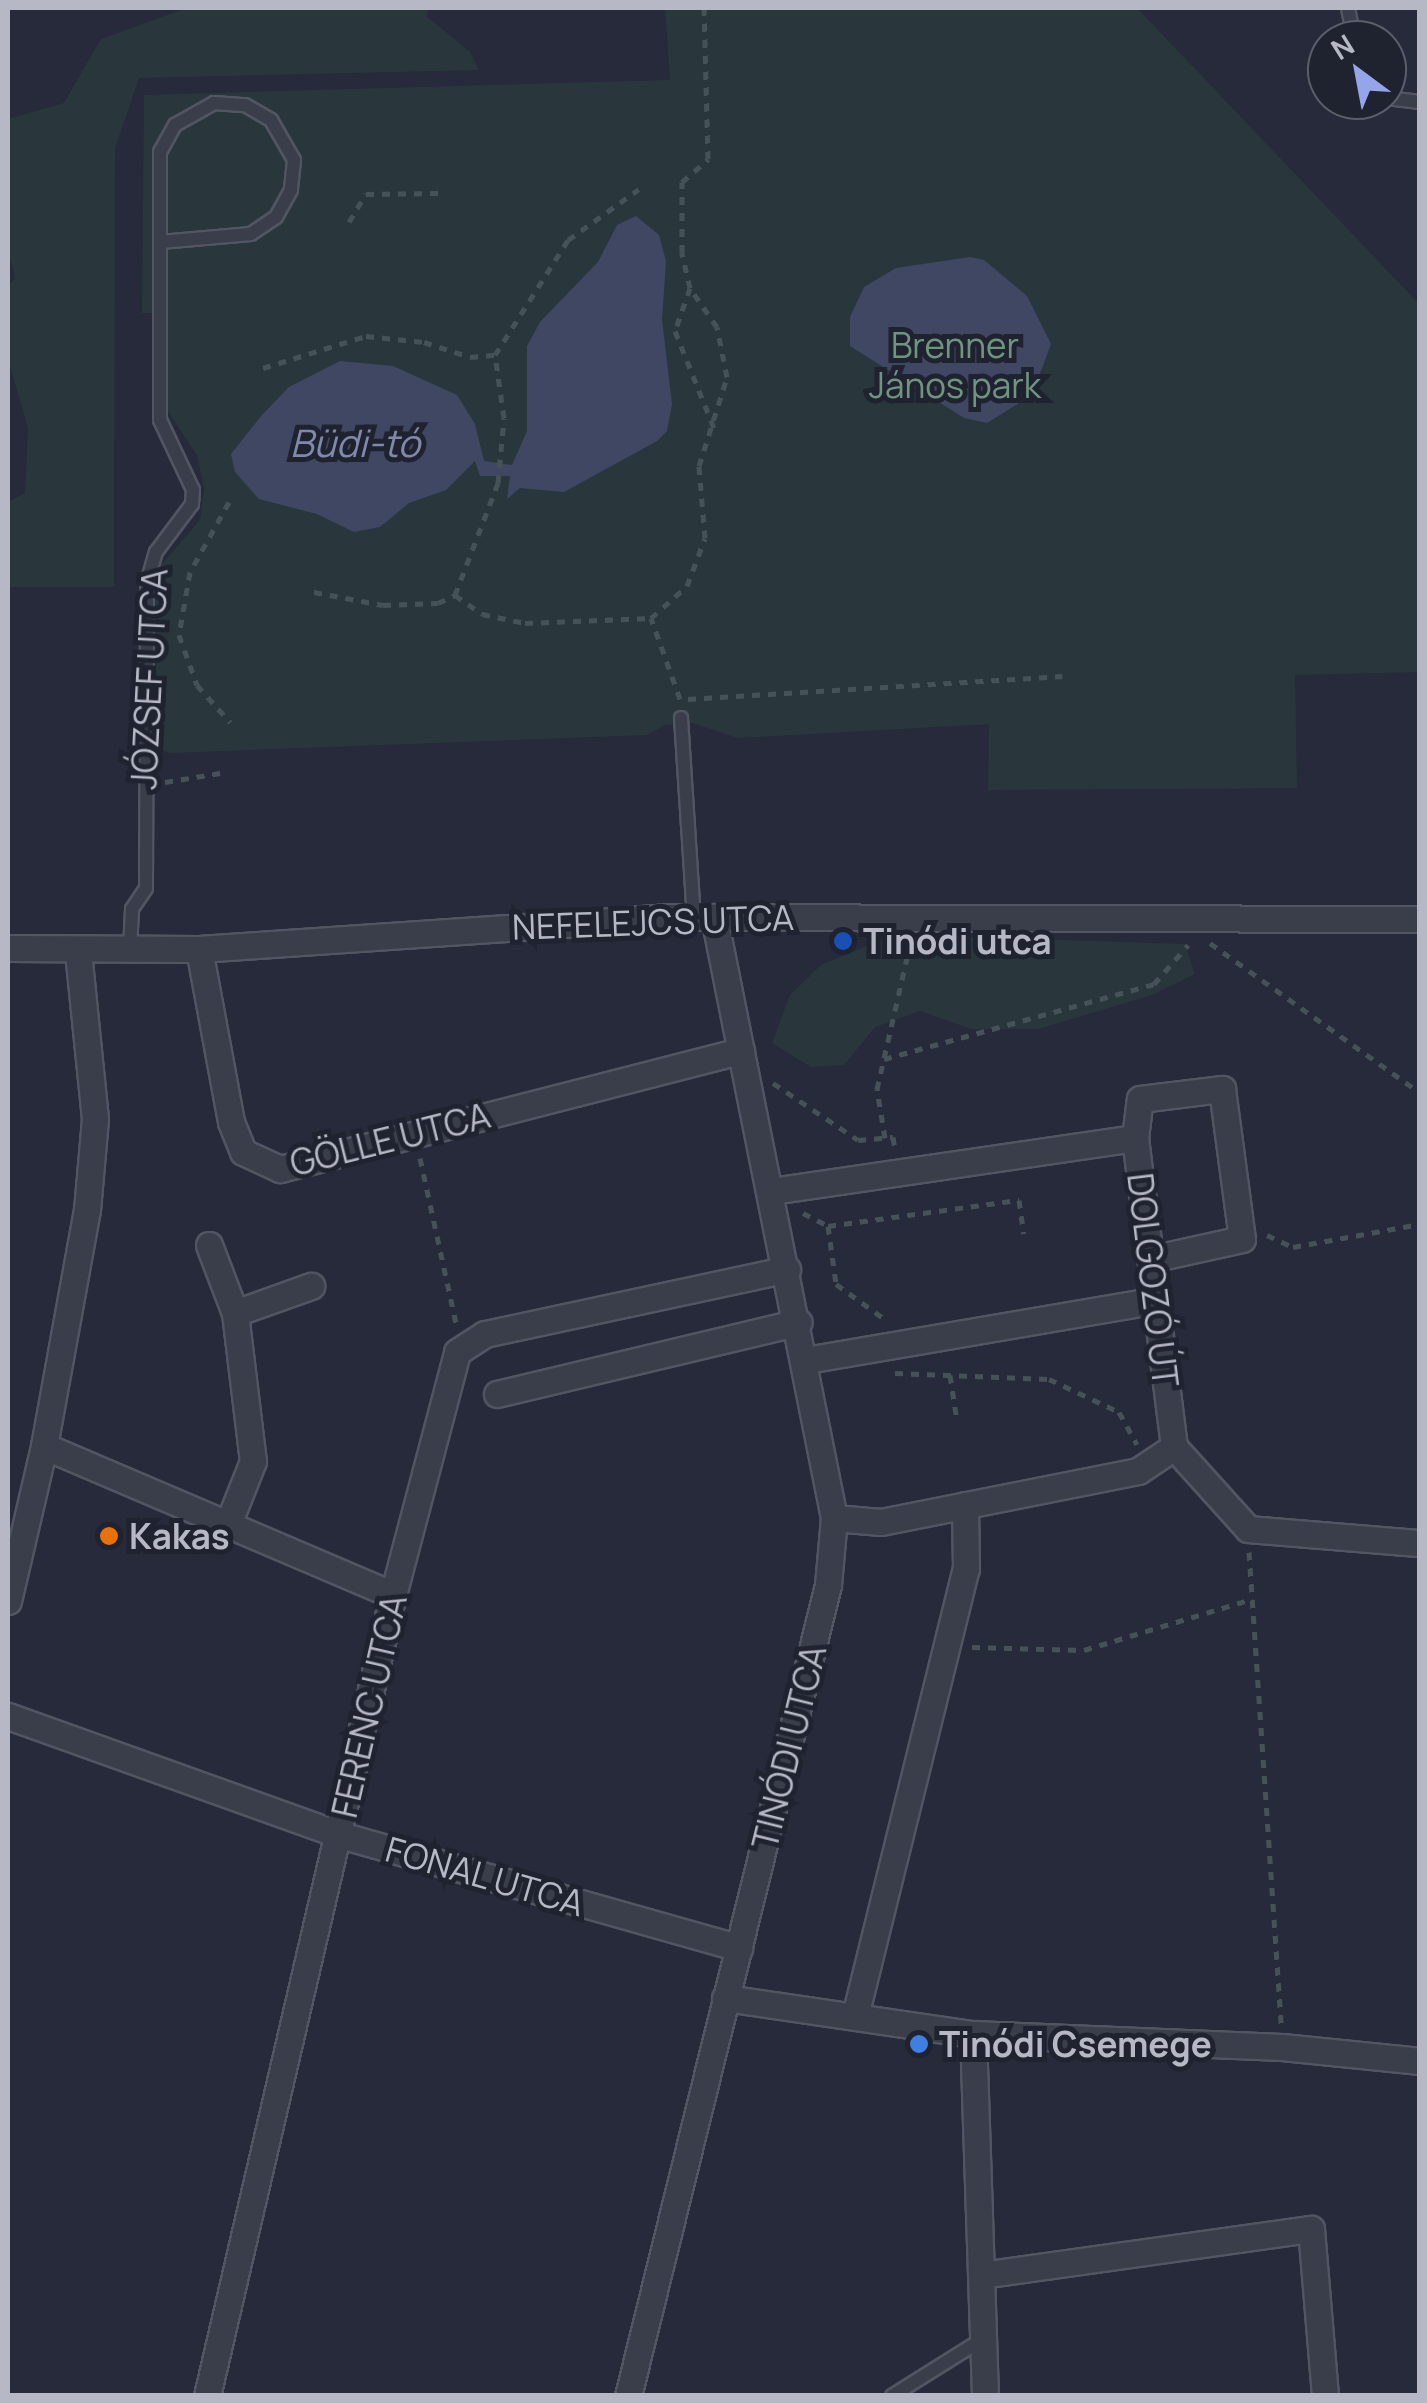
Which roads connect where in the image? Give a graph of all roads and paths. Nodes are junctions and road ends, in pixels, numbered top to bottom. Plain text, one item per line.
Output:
1 (704, 8) edge
2 (639, 188) dead end
3 (440, 194) dead end
4 (349, 222) dead end
5 (160, 242) junction
6 (690, 288) junction
7 (495, 355) junction
8 (263, 368) dead end
9 (714, 428) junction
10 (229, 502) dead end
11 (314, 592) dead end
12 (455, 595) junction
13 (651, 618) junction
14 (1062, 676) dead end
15 (680, 700) junction
16 (681, 718) joint
17 (230, 722) dead end
18 (220, 773) dead end
19 (143, 779) junction
20 (704, 917) junction
21 (1420, 919) edge
22 (894, 932) dead end
23 (8, 948) edge
24 (199, 949) junction
25 (78, 951) junction
26 (130, 951) junction
27 (742, 1050) junction
28 (884, 1059) junction
29 (762, 1076) dead end
30 (1420, 1094) edge
31 (415, 1133) junction
32 (885, 1138) junction
33 (1135, 1138) junction
34 (900, 1174) junction
35 (779, 1190) junction
36 (1240, 1222) junction
37 (1420, 1224) edge
38 (828, 1226) junction
39 (1024, 1234) dead end
40 (209, 1245) dead end
41 (1151, 1259) junction
42 (787, 1269) junction
43 (311, 1286) dead end
44 (1156, 1300) junction
45 (234, 1313) junction
46 (886, 1320) dead end
47 (799, 1322) junction
48 (461, 1345) junction
49 (853, 1352) junction
50 (806, 1360) junction
51 (950, 1375) junction
52 (497, 1394) dead end
53 (957, 1421) dead end
54 (44, 1446) junction
55 (1174, 1447) junction
56 (1138, 1471) junction
57 (966, 1505) junction
58 (834, 1518) junction
59 (228, 1524) junction
60 (1248, 1528) junction
61 (1420, 1543) edge
62 (393, 1594) junction
63 (1252, 1600) junction
64 (8, 1602) edge
65 (948, 1646) junction
66 (8, 1716) edge
67 (340, 1835) junction
68 (739, 1948) junction
69 (725, 1998) junction
70 (855, 2016) junction
71 (973, 2034) junction
72 (1282, 2047) junction
73 (1420, 2061) edge
74 (982, 2275) junction
75 (984, 2339) junction
76 (207, 2396) edge
77 (628, 2396) edge
78 (892, 2396) edge
79 (985, 2396) edge
80 (1325, 2396) edge

1 - 6 path
2 - 7 path
3 - 4 path
5 - 5 lane, JÓZSEF UTCA
5 - 19 lane, JÓZSEF UTCA
6 - 9 path
6 - 9 path
7 - 8 path
7 - 12 path
9 - 13 path
10 - 17 path
11 - 12 path
12 - 13 path
13 - 15 path
14 - 15 path
15 - 16 path
16 - 20 lane
18 - 19 path
19 - 26 lane, JÓZSEF UTCA
20 - 21 street, NEFELEJCS UTCA
20 - 24 street, NEFELEJCS UTCA
20 - 27 street, TINÓDI UTCA
22 - 28 path
23 - 25 street, NEFELEJCS UTCA
24 - 26 street, NEFELEJCS UTCA
24 - 31 street, GÖLLE UTCA
25 - 26 street, NEFELEJCS UTCA
25 - 54 street
27 - 31 street, GÖLLE UTCA
27 - 35 street, TINÓDI UTCA
28 - 30 path
28 - 32 path
29 - 32 path
31 - 48 path
32 - 34 path
33 - 34 street, DOLGOZÓ ÚT
33 - 36 street
33 - 41 street, DOLGOZÓ ÚT
34 - 35 street, DOLGOZÓ ÚT
35 - 38 path
35 - 42 street, TINÓDI UTCA
36 - 37 path
36 - 41 street
38 - 39 path
38 - 46 path
40 - 45 street
41 - 44 street, DOLGOZÓ ÚT
42 - 47 street, TINÓDI UTCA
42 - 48 street
43 - 45 street
44 - 49 street
44 - 55 street, DOLGOZÓ ÚT
45 - 59 street
47 - 50 street, TINÓDI UTCA
47 - 52 street
48 - 62 street, FERENC UTCA
49 - 50 street
49 - 51 path
50 - 58 street, TINÓDI UTCA
51 - 53 path
51 - 56 path
54 - 59 street
54 - 64 street
55 - 56 street
55 - 60 street
56 - 57 street
57 - 58 street
57 - 65 street
58 - 68 street, TINÓDI UTCA
59 - 62 street
60 - 61 street
60 - 63 path
62 - 67 street, FERENC UTCA
63 - 65 path
63 - 72 path
65 - 70 street
66 - 67 street, FONAL UTCA
67 - 68 street, FONAL UTCA
67 - 76 street, FERENC UTCA
68 - 69 street, TINÓDI UTCA
69 - 70 street
69 - 77 street, TINÓDI UTCA
70 - 71 street
71 - 72 street
71 - 74 street
72 - 73 street
74 - 75 street
74 - 80 street
75 - 78 lane
75 - 79 street

